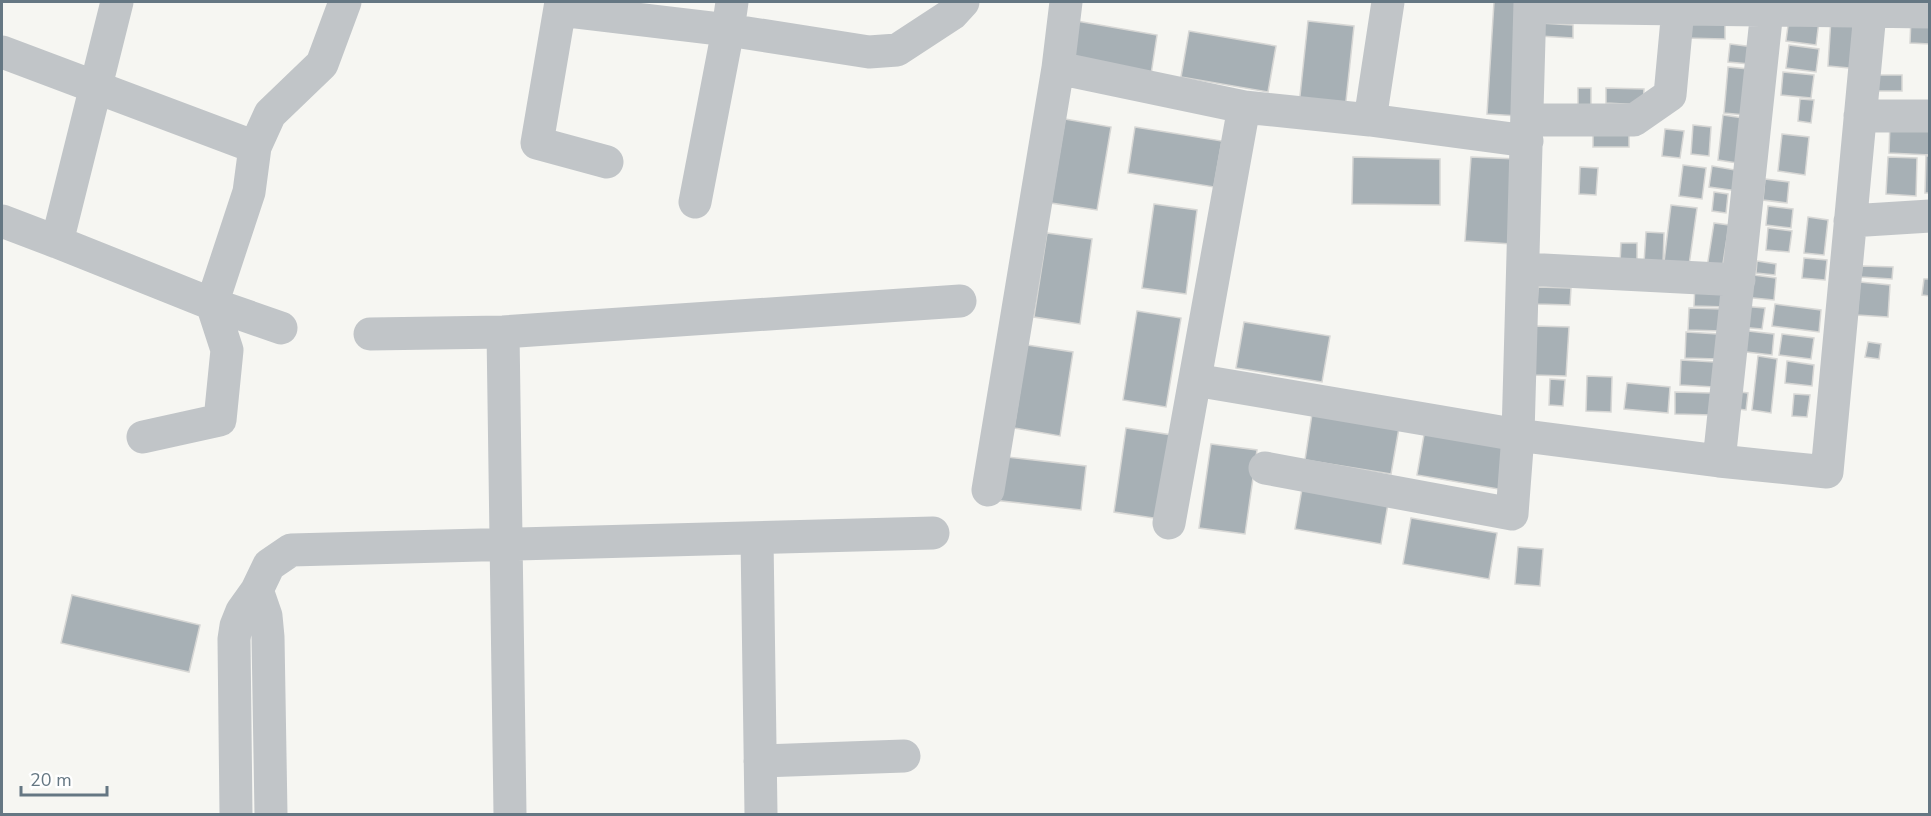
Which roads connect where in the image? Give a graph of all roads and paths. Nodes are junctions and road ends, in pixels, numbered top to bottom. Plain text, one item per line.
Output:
1 (117, 2) edge
2 (345, 2) edge
3 (963, 2) edge
4 (1066, 2) edge
5 (1388, 2) edge
6 (1530, 4) edge
7 (560, 6) edge
8 (1870, 6) edge
9 (1678, 9) junction
10 (1767, 10) junction
11 (1929, 12) edge
12 (730, 16) edge
13 (2, 52) edge
14 (1058, 68) junction
15 (95, 88) junction
16 (1244, 107) junction
17 (1860, 116) junction
18 (1929, 116) edge
19 (1371, 120) junction
20 (1527, 130) junction
21 (255, 147) junction
22 (607, 162) dead end
23 (695, 202) dead end
24 (1929, 216) edge
25 (2, 221) edge
26 (1850, 221) junction
27 (57, 242) junction
28 (1524, 269) junction
29 (1739, 280) junction
30 (960, 301) dead end
31 (212, 304) junction
32 (281, 328) dead end
33 (504, 332) junction
34 (370, 334) dead end
35 (1196, 380) junction
36 (1518, 435) junction
37 (143, 437) dead end
38 (1719, 461) junction
39 (1265, 468) dead end
40 (988, 490) dead end
41 (1169, 523) dead end
42 (933, 533) dead end
43 (757, 538) junction
44 (506, 545) junction
45 (257, 590) junction
46 (904, 756) dead end
47 (760, 762) junction
48 (236, 814) edge
49 (271, 814) edge
50 (510, 814) edge
51 (761, 814) edge

1 - 15 street
2 - 21 street
3 - 12 street
4 - 14 street
5 - 19 street
6 - 9 street
6 - 20 street
7 - 12 street
7 - 22 street
8 - 10 street
8 - 11 street
8 - 17 street
9 - 10 street
9 - 20 street
10 - 29 street
12 - 23 street
13 - 15 street
14 - 16 street
14 - 40 street
15 - 21 street
15 - 27 street
16 - 19 street
16 - 35 street
17 - 18 street
17 - 26 street
19 - 20 street
20 - 28 street
21 - 31 street
24 - 26 street
25 - 27 street
26 - 38 street
27 - 31 street
28 - 29 street
28 - 36 street
29 - 38 street
30 - 33 street
31 - 32 street
31 - 37 street
33 - 34 street
33 - 44 street
35 - 36 street
35 - 41 street
36 - 38 street
36 - 39 street
42 - 43 street
43 - 44 street
43 - 47 street
44 - 45 street
44 - 50 street
45 - 48 street
45 - 49 street
46 - 47 street
47 - 51 street

